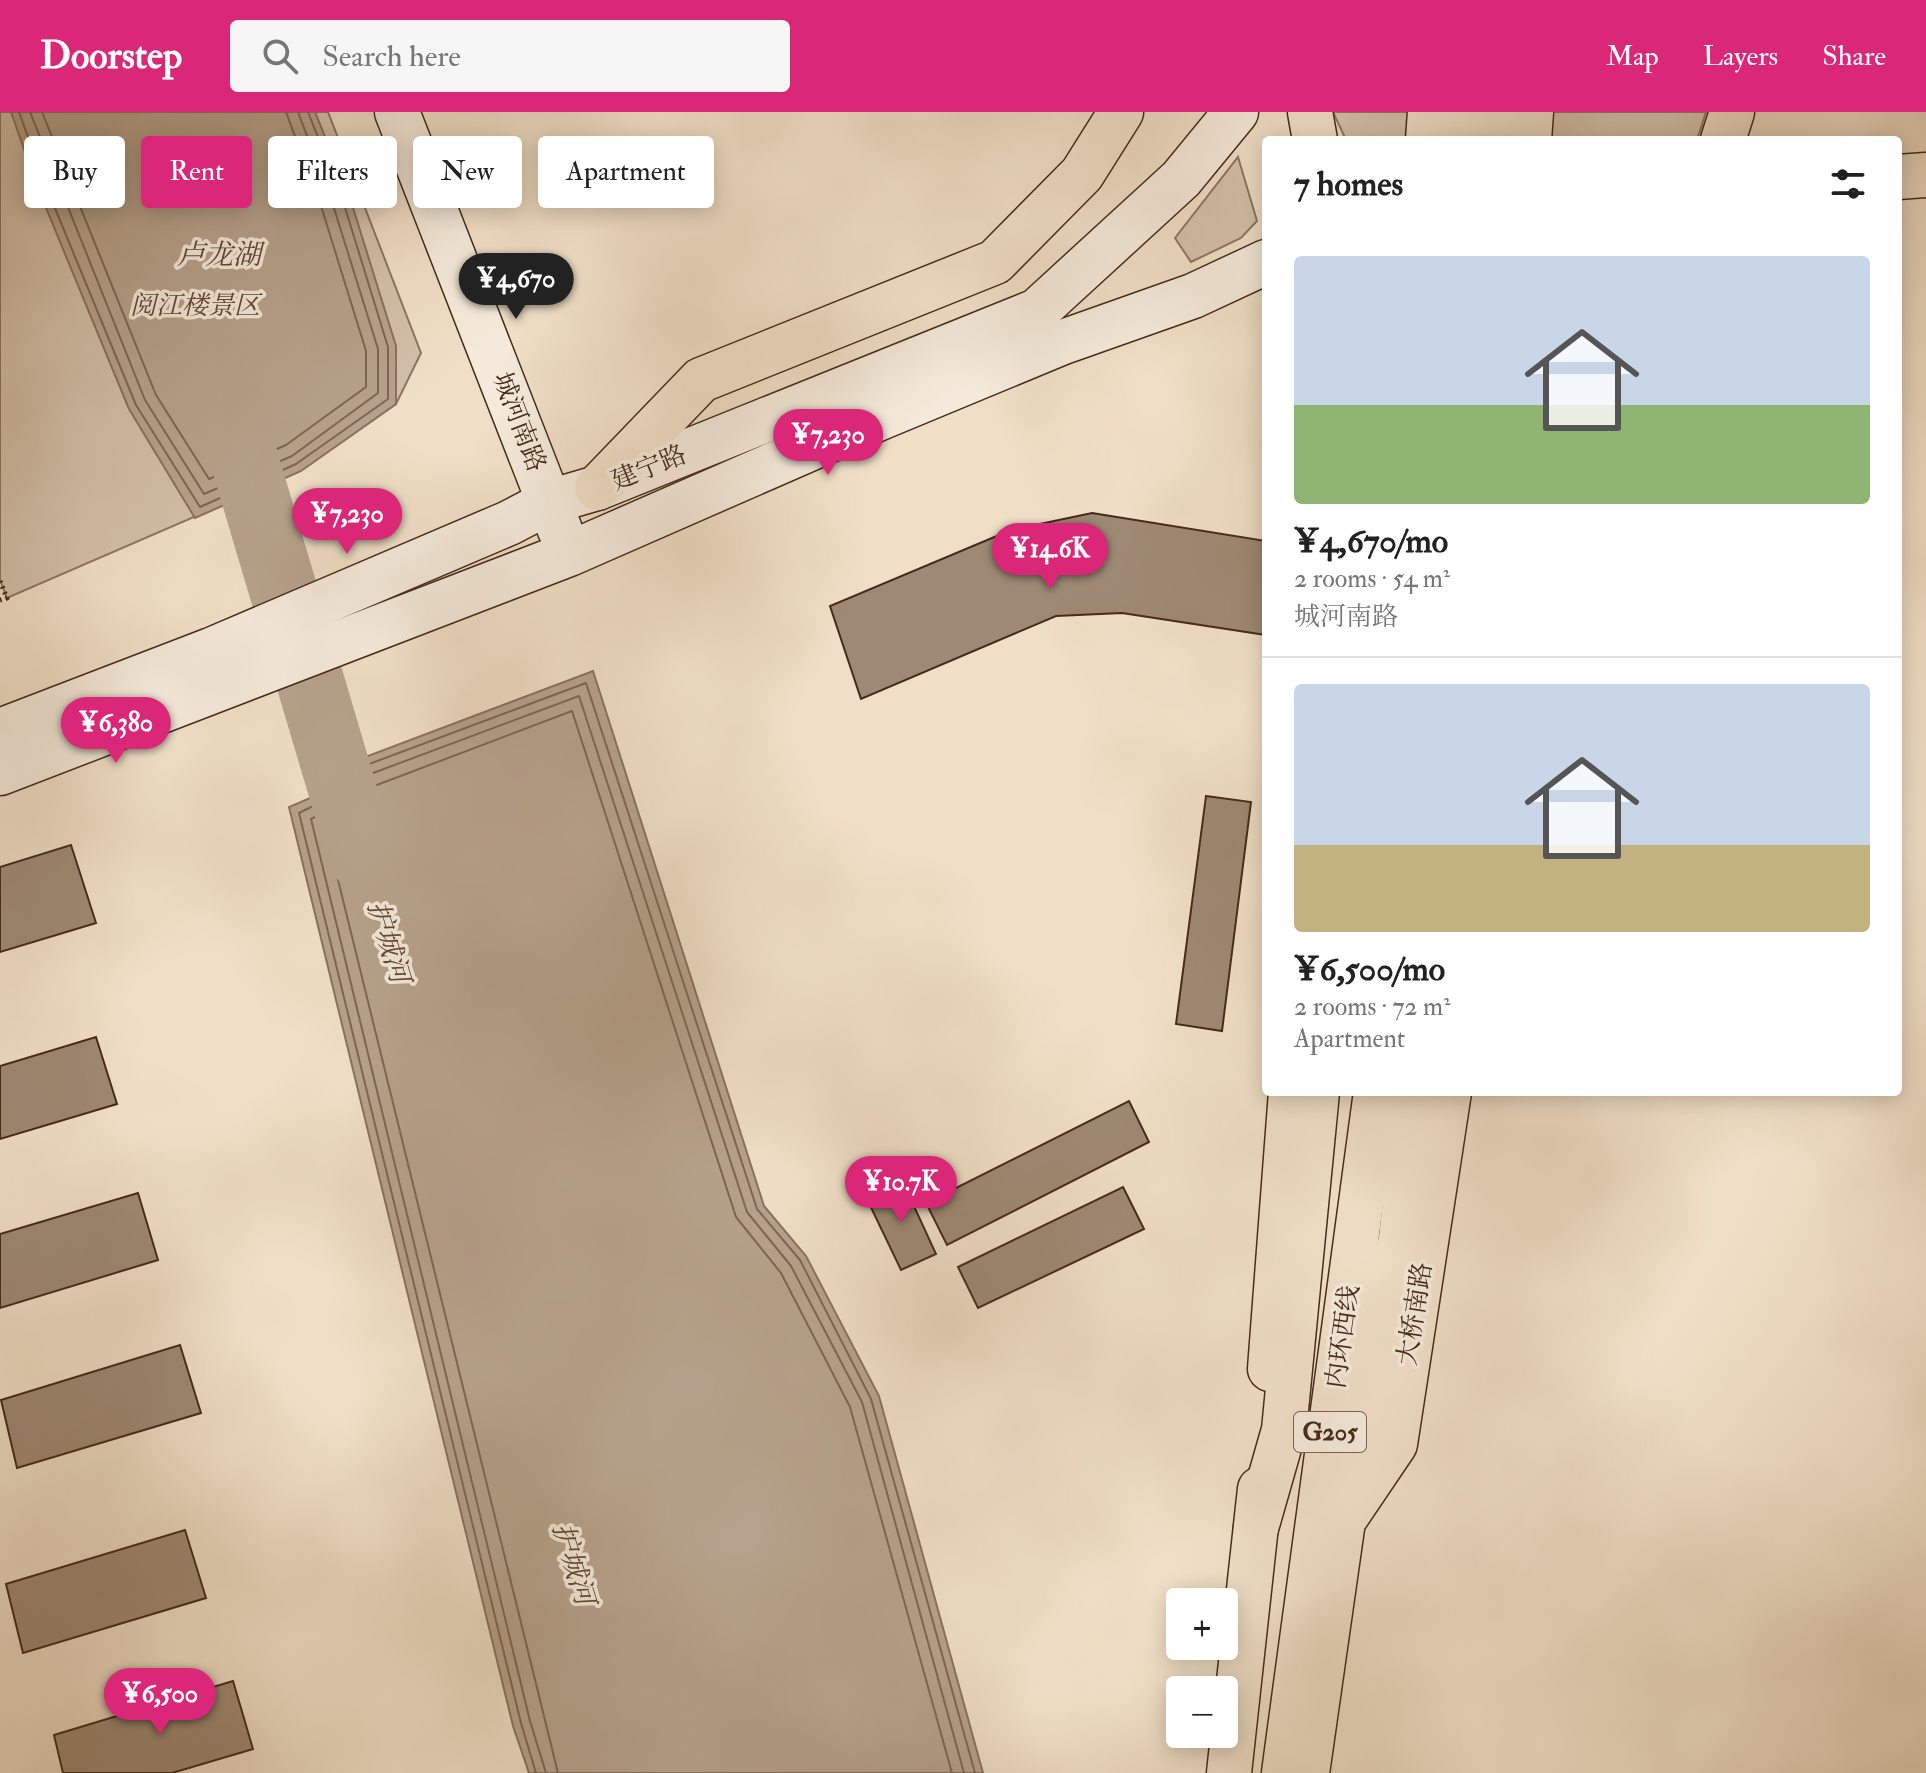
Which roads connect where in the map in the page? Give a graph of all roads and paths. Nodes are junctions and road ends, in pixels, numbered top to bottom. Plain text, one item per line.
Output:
1 (397, 112) edge
2 (1121, 112) edge
3 (1236, 112) edge
4 (1310, 112) edge
5 (1430, 112) edge
6 (1464, 112) edge
7 (1497, 112) edge
8 (1531, 112) edge
9 (1732, 112) edge
10 (1314, 136) edge
11 (1428, 136) edge
12 (1461, 136) edge
13 (1495, 136) edge
14 (1529, 136) edge
15 (1724, 136) edge
16 (1926, 175) edge
17 (1902, 177) edge
18 (1262, 264) edge
19 (597, 488) junction
20 (549, 502) junction
21 (569, 554) junction
22 (0, 581) edge
23 (0, 600) edge
24 (0, 731) edge
25 (0, 773) edge
26 (1291, 1096) edge
27 (1317, 1096) edge
28 (1345, 1096) edge
29 (1375, 1096) edge
30 (1417, 1096) edge
31 (1448, 1096) edge
32 (1343, 1521) junction
33 (1256, 1528) junction
34 (1229, 1773) edge
35 (1257, 1773) edge
36 (1284, 1773) edge
37 (1307, 1773) edge

1 - 20 main road, 城河南路
2 - 19 main road
3 - 19 main road, 建宁路
4 - 10 main road
5 - 11 main road
6 - 12 main road
7 - 13 main road
8 - 14 main road
9 - 15 main road
16 - 17 main road
18 - 21 main road, 建宁路
19 - 20 main road, 建宁路
20 - 21 main road, 城河南路
20 - 24 main road, 建宁路
21 - 25 main road, 建宁路
22 - 23 path
26 - 33 main road
27 - 33 main road
28 - 35 main road, 内环西线 / G205
29 - 36 main road, 内环西线 / G205
30 - 32 main road
31 - 32 main road, 大桥南路
32 - 37 main road
33 - 34 main road

